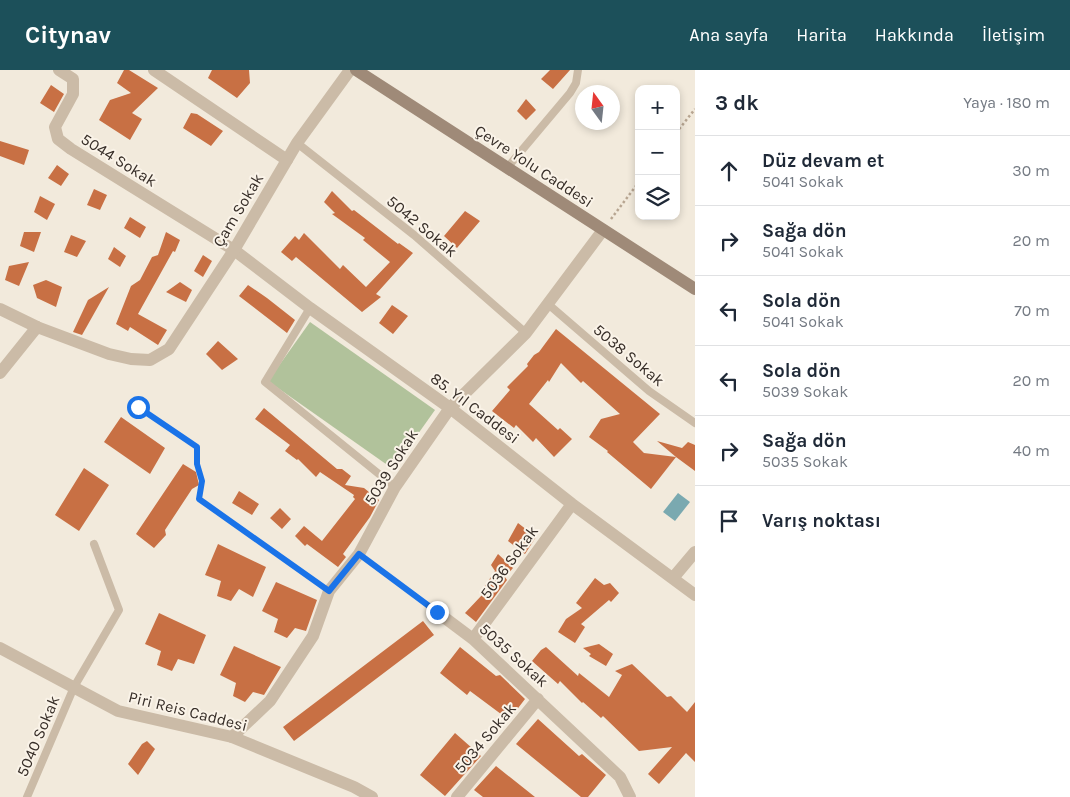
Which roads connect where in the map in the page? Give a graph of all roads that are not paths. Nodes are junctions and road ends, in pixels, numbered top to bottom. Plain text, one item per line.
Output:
1 (59, 70) edge
2 (154, 70) edge
3 (350, 70) edge
4 (356, 70) edge
5 (578, 70) edge
6 (297, 144) junction
7 (287, 160) junction
8 (507, 168) junction
9 (602, 230) junction
10 (234, 250) junction
11 (695, 289) edge
12 (548, 304) junction
13 (310, 308) junction
14 (0, 309) edge
15 (37, 327) junction
16 (526, 333) junction
17 (0, 373) edge
18 (450, 408) junction
19 (695, 423) edge
20 (395, 486) junction
21 (572, 504) junction
22 (94, 544) dead end
23 (695, 552) edge
24 (673, 578) junction
25 (695, 595) edge
26 (437, 612) road end
27 (473, 639) junction
28 (0, 648) edge
29 (74, 687) junction
30 (538, 699) junction
31 (232, 737) junction
32 (27, 797) edge
33 (372, 797) edge
34 (457, 797) edge
35 (630, 797) edge

1 - 10 street, 5044 Sokak
2 - 7 street
3 - 6 street, Çam Sokak
4 - 8 main road, Çevre Yolu Caddesi
5 - 8 lane
6 - 7 street, Çam Sokak
6 - 16 lane, 5042 Sokak
7 - 10 street, Çam Sokak
8 - 9 main road, Çevre Yolu Caddesi
9 - 11 main road, Çevre Yolu Caddesi
9 - 12 street, 5039 Sokak
10 - 13 street, 85. Yıl Caddesi
10 - 15 street, Çam Sokak
12 - 16 street, 5039 Sokak
12 - 19 lane, 5038 Sokak
13 - 18 street, 85. Yıl Caddesi
13 - 20 lane
14 - 15 street
15 - 17 street
16 - 18 street, 5039 Sokak
18 - 20 street, 5039 Sokak
18 - 21 street, 85. Yıl Caddesi
20 - 31 street, 5039 Sokak
21 - 24 street, 85. Yıl Caddesi
21 - 27 street, 5036 Sokak
22 - 29 lane, 5040 Sokak
23 - 24 street
24 - 25 street, 85. Yıl Caddesi
26 - 27 street, 5035 Sokak
27 - 30 street, 5035 Sokak
28 - 29 street, Piri Reis Caddesi
29 - 31 street, Piri Reis Caddesi
29 - 32 lane, 5040 Sokak
30 - 34 street, 5034 Sokak
30 - 35 street, 5035 Sokak
31 - 33 street, Piri Reis Caddesi

